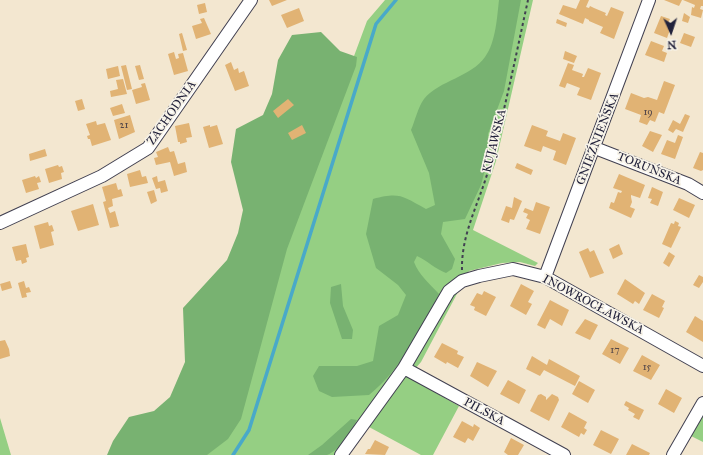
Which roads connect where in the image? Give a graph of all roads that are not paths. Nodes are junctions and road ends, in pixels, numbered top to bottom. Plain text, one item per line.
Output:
1 (251, 0) edge
2 (649, 0) edge
3 (595, 148) junction
4 (703, 193) edge
5 (0, 223) edge
6 (544, 277) junction
7 (703, 366) edge
8 (404, 368) junction
9 (703, 403) edge
10 (341, 455) edge
11 (564, 455) edge
12 (674, 455) edge

1 - 5 street, ZACHODNIA
2 - 3 street, GNIEŹNIEŃSKA
3 - 4 street, TORUŃSKA
3 - 6 street, GNIEŹNIEŃSKA
6 - 7 street, INOWROCŁAWSKA
6 - 8 street, INOWROCŁAWSKA
8 - 10 street
8 - 11 street, PILSKA
9 - 12 street

